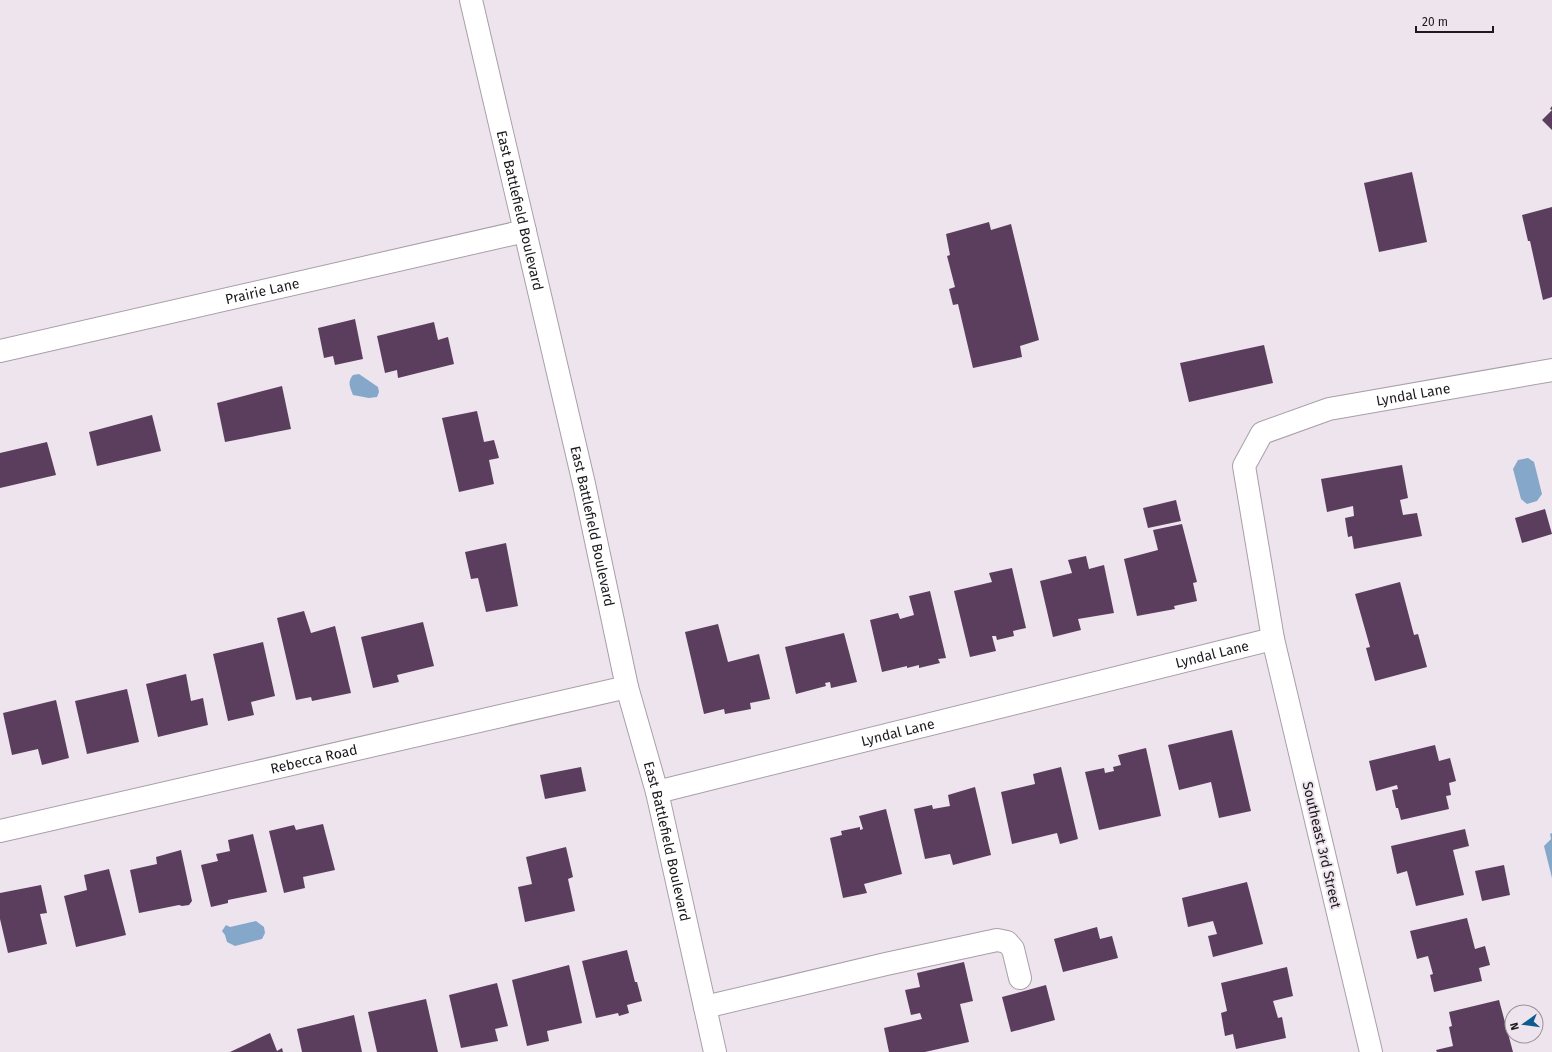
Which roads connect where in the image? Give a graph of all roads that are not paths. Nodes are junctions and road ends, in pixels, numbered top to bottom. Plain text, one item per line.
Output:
1 (471, 0) edge
2 (525, 231) junction
3 (0, 351) edge
4 (1552, 370) edge
5 (1273, 639) junction
6 (627, 687) junction
7 (657, 792) junction
8 (0, 831) edge
9 (1020, 978) dead end
10 (705, 1007) junction
11 (716, 1052) edge
12 (1372, 1052) edge

1 - 2 street, East Battlefield Boulevard
2 - 3 street, Prairie Lane
2 - 6 street, East Battlefield Boulevard
4 - 5 street, Lyndal Lane
5 - 7 street, Lyndal Lane
5 - 12 street, Southeast 3rd Street
6 - 7 street, East Battlefield Boulevard
6 - 8 street, Rebecca Road
7 - 10 street, East Battlefield Boulevard
9 - 10 street
10 - 11 street, East Battlefield Boulevard

